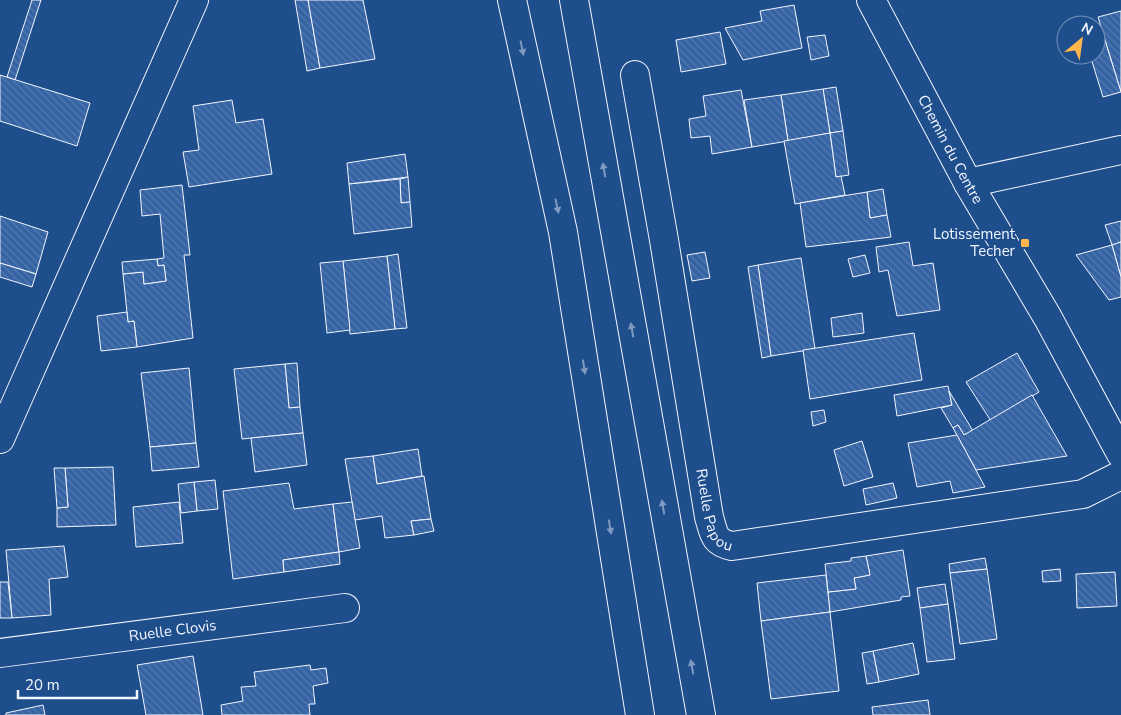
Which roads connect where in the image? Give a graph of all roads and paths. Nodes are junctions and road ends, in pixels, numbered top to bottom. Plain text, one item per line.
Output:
1 (194, 0) edge
2 (512, 0) edge
3 (574, 0) edge
4 (871, 0) edge
5 (635, 75) dead end
6 (1121, 150) edge
7 (968, 183) junction
8 (0, 439) edge
9 (1121, 454) edge
10 (1121, 475) edge
11 (345, 608) dead end
12 (0, 653) edge
13 (640, 715) edge
14 (701, 715) edge

1 - 8 main road
2 -> 13 main road
14 -> 3 main road
4 - 7 main road, Chemin du Centre
5 - 10 main road, Ruelle Papou
6 - 7 main road
7 - 9 main road, Chemin du Centre
11 - 12 main road, Ruelle Clovis

